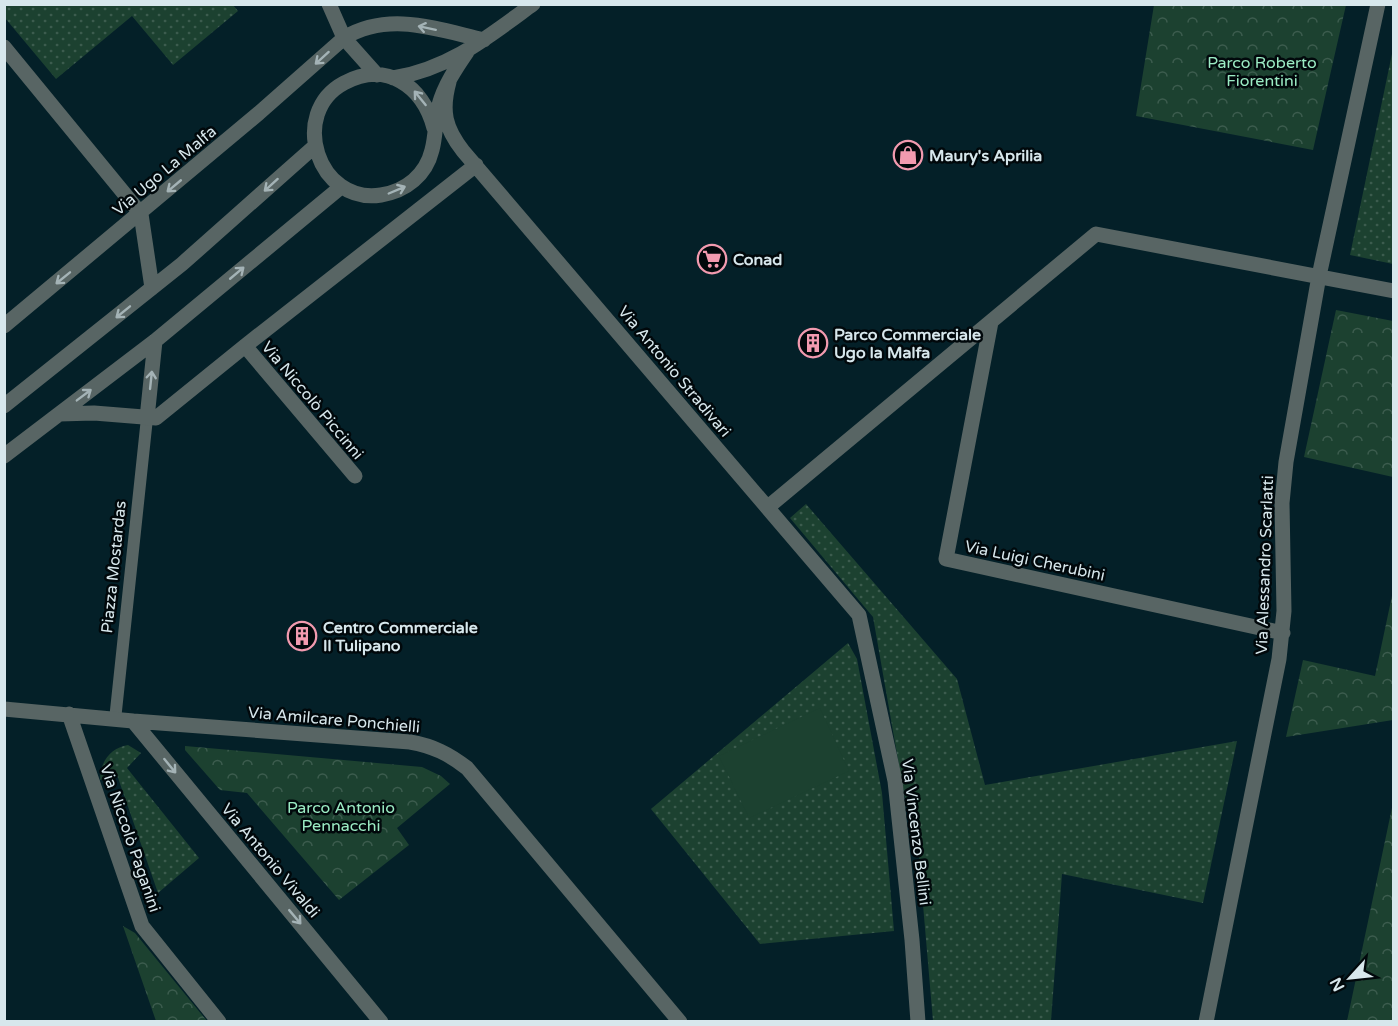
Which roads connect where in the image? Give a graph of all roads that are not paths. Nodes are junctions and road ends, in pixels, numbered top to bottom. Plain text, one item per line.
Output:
1 (329, 4) edge
2 (533, 4) edge
3 (1378, 4) edge
4 (344, 38) junction
5 (484, 40) junction
6 (4, 46) edge
7 (467, 52) junction
8 (377, 75) junction
9 (393, 78) junction
10 (449, 82) junction
11 (434, 128) junction
12 (315, 146) junction
13 (432, 151) junction
14 (463, 151) junction
15 (476, 165) junction
16 (342, 186) junction
17 (141, 214) junction
18 (1319, 276) junction
19 (152, 288) junction
20 (1394, 291) edge
21 (991, 322) junction
22 (4, 326) edge
23 (155, 341) junction
24 (245, 346) junction
25 (4, 406) edge
26 (59, 414) junction
27 (147, 418) junction
28 (4, 456) edge
29 (355, 476) dead end
30 (768, 507) junction
31 (859, 615) joint
32 (1282, 633) junction
33 (4, 709) edge
34 (69, 714) junction
35 (115, 720) junction
36 (133, 721) junction
37 (219, 1022) edge
38 (381, 1022) edge
39 (680, 1022) edge
40 (918, 1022) edge
41 (1206, 1022) edge

1 - 4 street
2 - 5 street
3 - 18 street, Via Alessandro Scarlatti
5 -> 4 street, Via Ugo La Malfa
4 - 8 street
4 -> 17 street, Via Ugo La Malfa
5 - 7 street
6 - 17 street
7 - 9 street
7 - 10 street
8 - 9 street
8 - 12 street
11 -> 9 street
10 - 11 street
10 - 14 street, Via Antonio Stradivari
11 - 13 street
12 - 16 street
12 -> 19 street
13 - 14 street
16 -> 13 street
14 - 15 street, Via Antonio Stradivari
15 - 24 street
15 - 30 street, Via Antonio Stradivari
23 -> 16 street
17 - 19 street
17 -> 22 street, Via Ugo La Malfa
18 - 20 street
18 - 21 street
18 - 32 street, Via Alessandro Scarlatti
19 -> 25 street
21 - 30 street
21 - 32 street, Via Luigi Cherubini
26 -> 23 street
27 -> 23 street, Piazza Mostardas
24 - 27 street
24 - 29 street, Via Niccolò Piccinni
26 - 27 street
26 - 28 street
27 - 35 lane, Piazza Mostardas
30 - 31 street, Via Antonio Stradivari
31 - 40 street, Via Vincenzo Bellini
32 - 41 street, Via Alessandro Scarlatti
33 - 34 street, Via Amilcare Ponchielli
34 - 35 street, Via Amilcare Ponchielli
34 - 37 street, Via Niccolò Paganini
35 - 36 street, Via Amilcare Ponchielli
36 -> 38 street, Via Antonio Vivaldi
36 - 39 street, Via Amilcare Ponchielli

